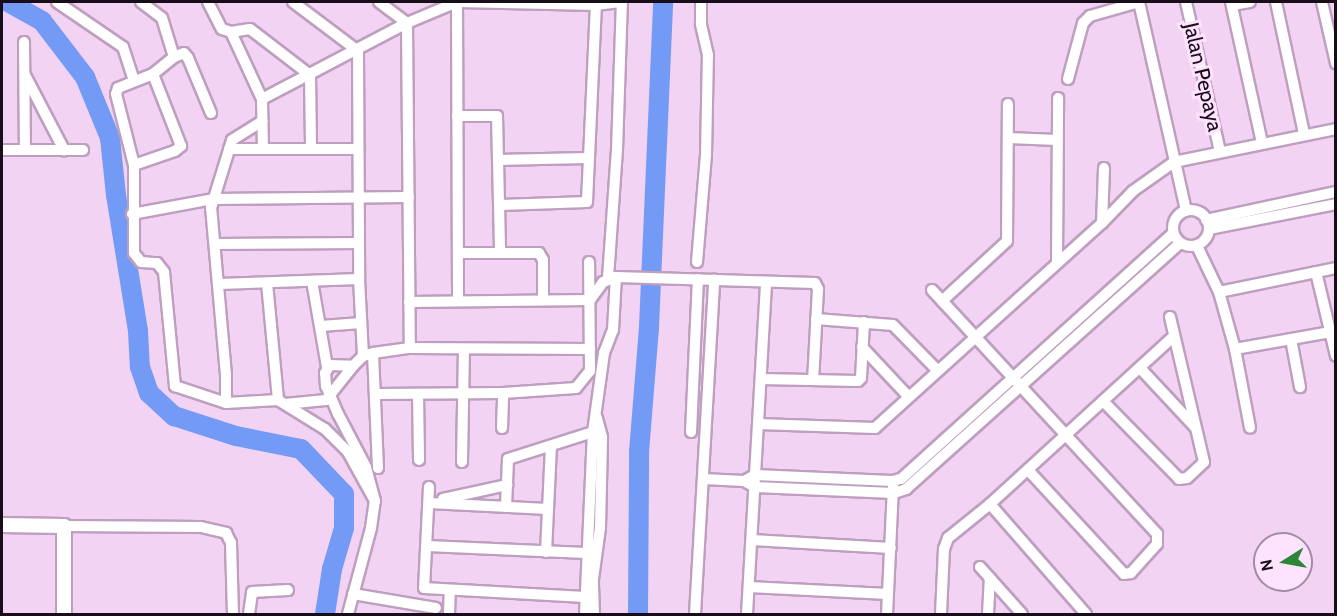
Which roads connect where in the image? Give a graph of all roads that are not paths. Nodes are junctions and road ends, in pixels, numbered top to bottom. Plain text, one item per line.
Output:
1 (57, 2) edge
2 (141, 2) edge
3 (208, 2) edge
4 (293, 2) edge
5 (379, 2) edge
6 (457, 2) edge
7 (622, 2) edge
8 (701, 2) edge
9 (1139, 2) edge
10 (1186, 2) edge
11 (1250, 2) edge
12 (1276, 2) edge
13 (1322, 2) edge
14 (596, 3) edge
15 (1232, 3) edge
16 (407, 23) junction
17 (231, 32) junction
18 (24, 42) dead end
19 (358, 51) junction
20 (174, 57) junction
21 (1335, 63) edge
22 (24, 74) junction
23 (153, 74) junction
24 (310, 75) junction
25 (1068, 79) dead end
26 (134, 80) junction
27 (1058, 98) dead end
28 (262, 99) junction
29 (1008, 104) dead end
30 (211, 113) dead end
31 (457, 116) junction
32 (262, 121) junction
33 (1335, 129) edge
34 (1304, 134) junction
35 (1009, 138) junction
36 (1057, 140) junction
37 (1262, 143) junction
38 (263, 149) junction
39 (311, 149) junction
40 (358, 149) junction
41 (2, 150) edge
42 (26, 150) junction
43 (64, 150) junction
44 (83, 150) dead end
45 (229, 150) junction
46 (1220, 152) junction
47 (588, 158) junction
48 (499, 160) junction
49 (1174, 162) junction
50 (134, 165) junction
51 (1104, 168) dead end
52 (1335, 192) edge
53 (409, 197) junction
54 (359, 198) junction
55 (213, 199) junction
56 (1335, 204) edge
57 (501, 205) junction
58 (1186, 211) junction
59 (132, 214) junction
60 (1102, 223) junction
61 (1208, 224) junction
62 (1173, 233) junction
63 (359, 243) junction
64 (1179, 243) junction
65 (215, 244) junction
66 (1197, 246) junction
67 (500, 252) junction
68 (458, 253) junction
69 (1057, 261) junction
70 (589, 262) dead end
71 (698, 262) dead end
72 (1335, 268) edge
73 (1316, 272) junction
74 (612, 277) junction
75 (359, 279) junction
76 (698, 279) junction
77 (714, 279) junction
78 (312, 281) junction
79 (267, 283) junction
80 (219, 284) junction
81 (766, 284) junction
82 (933, 290) dead end
83 (1219, 292) junction
84 (543, 299) junction
85 (590, 300) junction
86 (458, 301) junction
87 (410, 302) junction
88 (942, 302) junction
89 (1170, 317) dead end
90 (816, 319) junction
91 (864, 322) junction
92 (361, 323) junction
93 (321, 326) junction
94 (1330, 332) junction
95 (1174, 336) junction
96 (974, 338) junction
97 (1291, 339) junction
98 (862, 347) junction
99 (410, 348) junction
100 (590, 349) junction
101 (1235, 349) junction
102 (464, 350) junction
103 (368, 355) junction
104 (1335, 356) edge
105 (353, 366) junction
106 (327, 367) junction
107 (1140, 368) junction
108 (937, 370) junction
109 (761, 378) junction
110 (813, 380) junction
111 (1018, 382) junction
112 (1300, 387) dead end
113 (462, 393) junction
114 (503, 393) junction
115 (377, 394) junction
116 (418, 394) junction
117 (330, 396) junction
118 (908, 396) junction
119 (1103, 401) junction
120 (281, 402) junction
121 (226, 403) junction
122 (596, 416) junction
123 (758, 424) junction
124 (1196, 427) junction
125 (502, 428) dead end
126 (1250, 428) dead end
127 (593, 432) junction
128 (691, 432) dead end
129 (1066, 434) junction
130 (550, 446) junction
131 (419, 460) dead end
132 (462, 462) dead end
133 (378, 468) dead end
134 (1028, 470) junction
135 (704, 479) junction
136 (755, 481) junction
137 (507, 485) junction
138 (429, 487) dead end
139 (893, 487) junction
140 (375, 501) junction
141 (429, 503) junction
142 (990, 504) junction
143 (506, 507) junction
144 (548, 509) junction
145 (2, 525) edge
146 (64, 526) junction
147 (752, 540) junction
148 (427, 546) junction
149 (891, 548) junction
150 (546, 552) junction
151 (586, 553) junction
152 (980, 567) dead end
153 (990, 578) junction
154 (749, 586) junction
155 (288, 590) dead end
156 (450, 590) junction
157 (353, 594) junction
158 (888, 594) junction
159 (585, 597) junction
160 (436, 608) dead end
161 (64, 615) edge
162 (233, 615) edge
163 (249, 615) edge
164 (348, 615) edge
165 (449, 615) edge
166 (585, 615) edge
167 (594, 615) edge
168 (695, 615) edge
169 (747, 615) edge
170 (887, 615) edge
171 (941, 615) edge
172 (988, 615) edge
173 (1022, 615) edge
174 (1086, 615) edge

1 - 26 street
2 - 20 street
3 - 17 street
4 - 19 street
5 - 16 street
6 - 14 street
6 - 16 street
6 - 31 street
7 - 14 street
7 - 74 street
8 - 71 street
9 - 25 street
9 - 49 street
10 - 46 street, Jalan Pepaya
11 - 15 street
12 - 34 street
13 - 21 street
14 - 47 street
15 - 37 street
16 - 19 street
16 - 53 street
17 - 24 street
17 - 28 street
18 - 22 street
19 - 24 street
19 - 40 street
20 - 23 street
20 - 30 street
22 - 42 street
22 - 43 street
23 - 26 street
23 - 50 street
24 - 28 street
24 - 39 street
26 - 50 street
27 - 36 street
28 - 32 street
29 - 35 street
31 - 48 street
31 - 68 street
32 - 38 street
32 - 45 street
33 - 34 street
34 - 37 street
35 - 36 street
35 - 88 street
36 - 69 street
37 - 46 street
38 - 39 street
38 - 45 street
39 - 40 street
40 - 54 street
41 - 42 street
42 - 43 street
43 - 44 street
45 - 55 street
46 - 49 street
47 - 48 street
47 - 57 street
48 - 57 street
49 - 58 street
49 - 60 street
50 - 59 street
51 - 60 street
52 - 61 street
53 - 54 street
53 - 87 street
54 - 55 street
54 - 63 street
55 - 59 street
55 - 65 street
56 - 61 street
57 - 67 street
58 - 61 street
58 - 62 street
59 - 121 street
60 - 69 street
61 - 66 street
62 - 64 street
62 - 111 street
63 - 65 street
63 - 75 street
64 - 66 street
64 - 111 street
65 - 80 street
66 - 83 street
67 - 68 street
67 - 84 street
68 - 86 street
69 - 96 street
70 - 85 street
72 - 73 street
73 - 83 street
73 - 94 street
74 - 76 street
74 - 85 street
74 - 122 street
75 - 78 street
75 - 92 street
76 - 77 street
76 - 128 street
77 - 81 street
77 - 135 street
78 - 79 street
78 - 93 street
79 - 80 street
79 - 120 street
80 - 121 street
81 - 90 street
81 - 109 street
82 - 88 street
83 - 101 street
84 - 85 street
84 - 86 street
85 - 100 street
86 - 87 street
87 - 99 street
88 - 96 street
89 - 95 street
90 - 91 street
90 - 110 street
91 - 98 street
91 - 108 street
92 - 93 street
92 - 103 street
93 - 106 street
94 - 97 street
94 - 104 street
95 - 107 street
95 - 124 street
96 - 108 street
96 - 111 street
97 - 101 street
97 - 112 street
98 - 110 street
98 - 118 street
99 - 102 street
99 - 103 street
100 - 102 street
100 - 114 street
101 - 126 street
102 - 113 street
103 - 105 street
103 - 115 street
105 - 106 street
105 - 117 street
106 - 117 street
107 - 119 street
107 - 124 street
108 - 118 street
109 - 110 street
109 - 123 street
111 - 129 street
111 - 139 street
113 - 114 street
113 - 116 street
113 - 132 street
114 - 125 street
115 - 116 street
115 - 133 street
116 - 131 street
117 - 120 street
117 - 140 street
118 - 123 street
119 - 124 street
119 - 129 street
120 - 121 street
120 - 140 street
122 - 127 street
122 - 167 street
123 - 136 street
127 - 130 street
127 - 151 street
129 - 134 street
129 - 134 street
130 - 137 street
130 - 144 street
134 - 142 street
135 - 136 street
135 - 168 street
136 - 139 street
136 - 147 street
137 - 141 street
137 - 143 street
138 - 141 street
139 - 149 street
140 - 157 street
141 - 143 street
141 - 148 street
142 - 171 street
142 - 174 street
143 - 144 street
144 - 150 street
145 - 146 street
146 - 161 street
146 - 162 street
147 - 149 street
147 - 154 street
148 - 150 street
148 - 156 street
149 - 158 street
150 - 151 street
151 - 159 street
152 - 153 street
153 - 172 street
153 - 173 street
154 - 158 street
154 - 169 street
155 - 163 street
156 - 159 street
156 - 165 street
157 - 160 street
157 - 164 street
158 - 170 street
159 - 166 street

